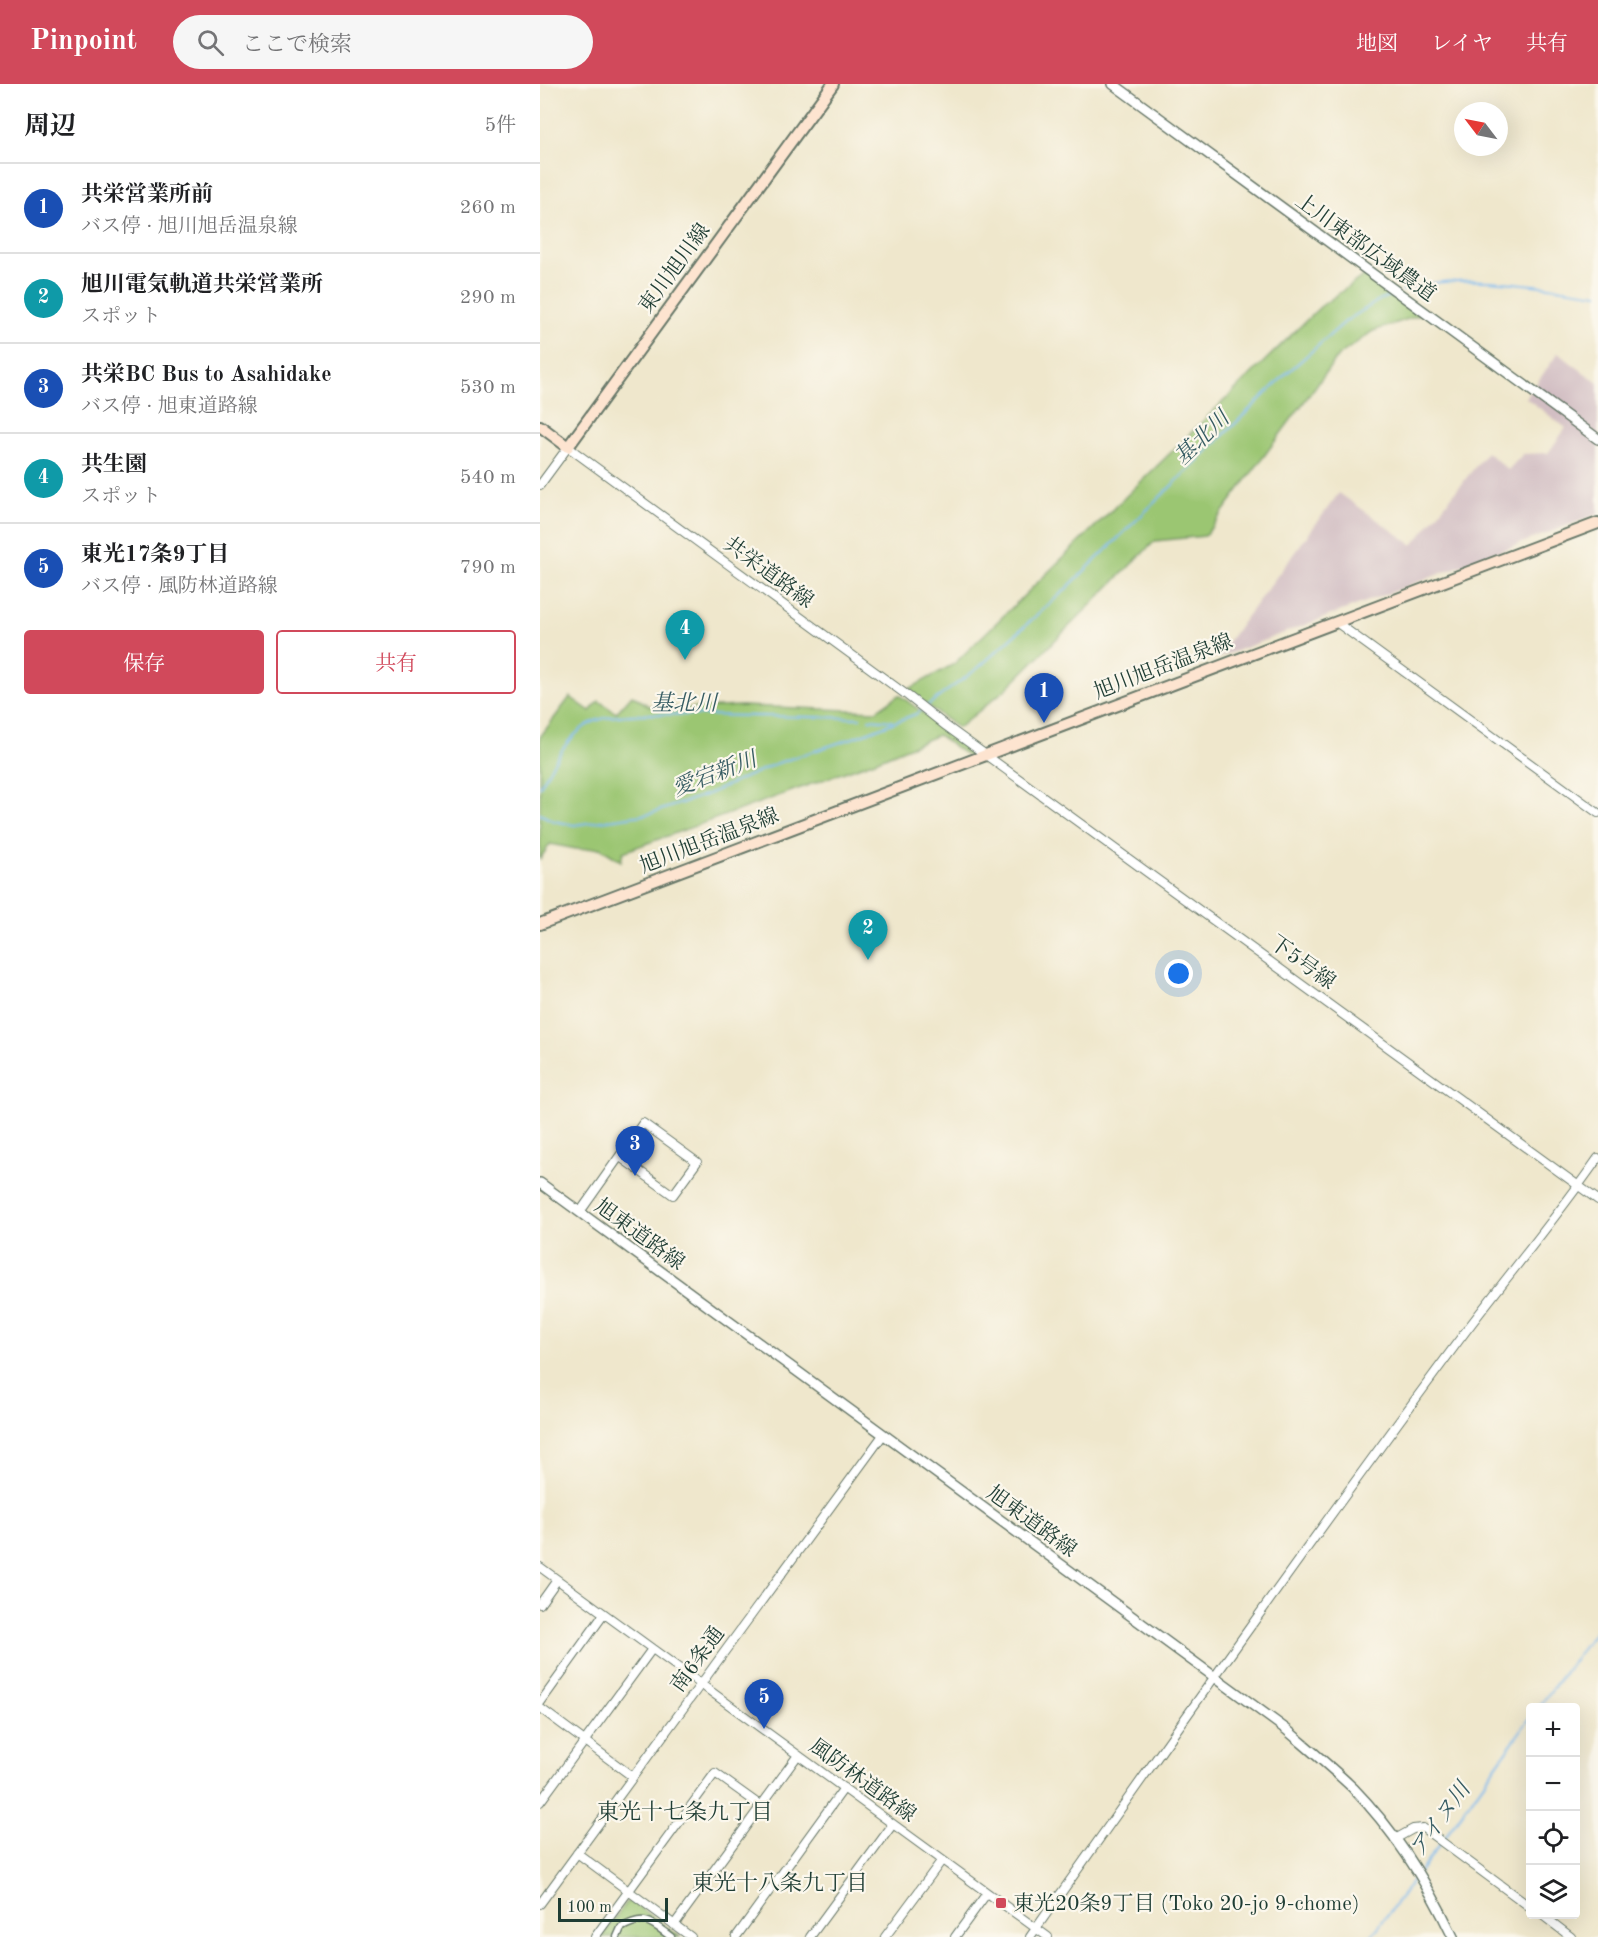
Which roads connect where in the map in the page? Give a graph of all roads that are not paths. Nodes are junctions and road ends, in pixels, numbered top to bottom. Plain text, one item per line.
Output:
1 (833, 84) edge
2 (1113, 84) edge
3 (540, 426) edge
4 (1598, 439) edge
5 (568, 447) junction
6 (540, 485) edge
7 (1598, 523) edge
8 (1336, 622) junction
9 (987, 754) junction
10 (1598, 813) edge
11 (540, 924) edge
12 (620, 1157) junction
13 (1598, 1158) edge
14 (540, 1183) edge
15 (1579, 1186) junction
16 (1598, 1200) edge
17 (580, 1212) junction
18 (883, 1435) junction
19 (540, 1567) edge
20 (557, 1580) junction
21 (540, 1604) edge
22 (604, 1614) junction
23 (652, 1649) junction
24 (1215, 1677) junction
25 (701, 1684) junction
26 (540, 1703) edge
27 (540, 1708) edge
28 (585, 1741) junction
29 (798, 1755) junction
30 (633, 1777) junction
31 (844, 1788) junction
32 (540, 1802) edge
33 (761, 1806) junction
34 (893, 1824) junction
35 (1395, 1839) junction
36 (577, 1853) junction
37 (942, 1860) junction
38 (629, 1891) junction
39 (987, 1893) junction
40 (540, 1904) edge
41 (1526, 1904) edge
42 (1548, 1919) edge
43 (674, 1925) junction
44 (1036, 1929) junction
45 (595, 1937) edge
46 (617, 1937) edge
47 (671, 1937) edge
48 (691, 1937) edge
49 (736, 1937) edge
50 (810, 1937) edge
51 (885, 1937) edge
52 (955, 1937) edge
53 (1030, 1937) edge
54 (1047, 1937) edge
55 (1453, 1937) edge
56 (1571, 1937) edge

1 - 5 main road, 東川旭川線
2 - 4 street, 上川東部広域農道
3 - 5 main road
5 - 6 street
5 - 9 street, 共栄道路線
7 - 8 main road, 旭川旭岳温泉線
8 - 9 main road, 旭川旭岳温泉線
8 - 10 street
9 - 11 main road, 旭川旭岳温泉線
9 - 15 street, 下5号線
12 - 12 street
12 - 17 street
13 - 15 street
14 - 17 street, 旭東道路線
15 - 16 street, 下5号線
15 - 24 street
17 - 18 street, 旭東道路線
18 - 24 street, 旭東道路線
18 - 25 street, 南6条通
19 - 20 street, 風防林道路線
20 - 21 street
20 - 22 street, 風防林道路線
22 - 23 street, 風防林道路線
22 - 26 street
23 - 25 street, 風防林道路線
23 - 28 street
24 - 35 street, 旭東道路線
24 - 44 street
25 - 29 street, 風防林道路線
25 - 30 street, 南6条通
27 - 28 street
28 - 30 street
28 - 32 street
29 - 31 street, 風防林道路線
29 - 33 street
30 - 36 street, 南6条通
31 - 34 street, 風防林道路線
31 - 49 street
33 - 38 street
33 - 43 street
34 - 37 street, 風防林道路線
34 - 50 street
35 - 41 street
35 - 55 street, 旭東道路線
36 - 38 street
36 - 40 street, 南6条通
37 - 39 street, 風防林道路線
37 - 51 street
38 - 43 street
38 - 45 street
39 - 44 street, 風防林道路線
39 - 52 street
42 - 56 street
43 - 48 street
44 - 53 street
44 - 54 street, 風防林道路線
46 - 47 street

